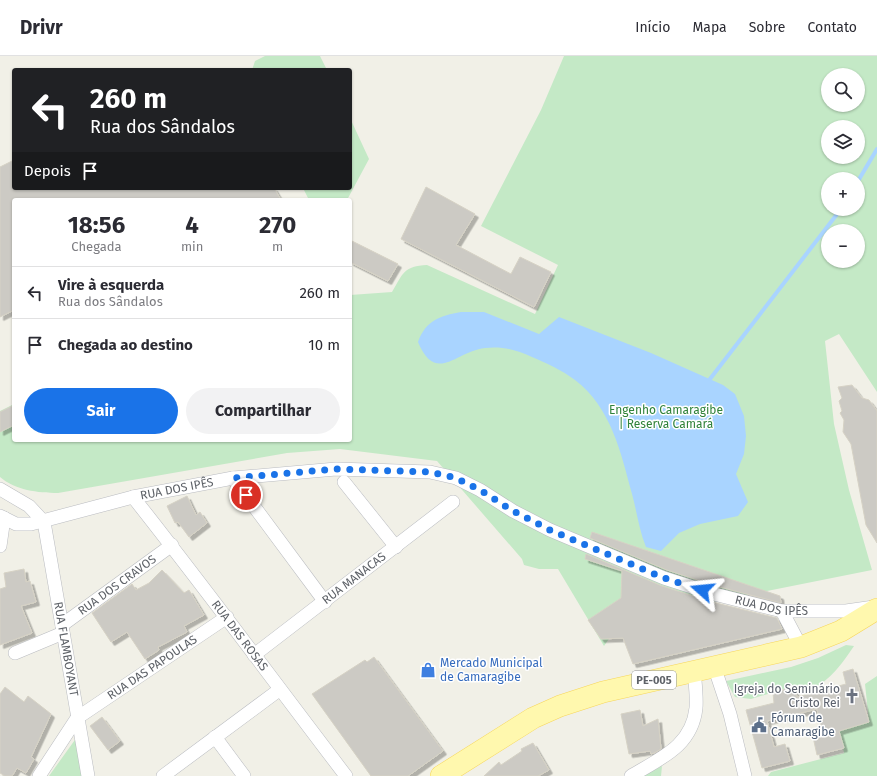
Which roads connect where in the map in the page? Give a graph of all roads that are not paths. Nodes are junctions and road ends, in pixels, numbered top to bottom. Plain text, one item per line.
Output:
1 (233, 478) junction
2 (344, 482) dead end
3 (0, 489) edge
4 (133, 497) junction
5 (453, 502) dead end
6 (2, 517) edge
7 (44, 522) junction
8 (172, 545) junction
9 (0, 546) edge
10 (396, 546) junction
11 (325, 602) junction
12 (877, 608) edge
13 (782, 612) junction
14 (227, 617) junction
15 (62, 629) junction
16 (801, 647) junction
17 (15, 653) dead end
18 (254, 655) junction
19 (714, 666) junction
20 (694, 670) junction
21 (279, 690) junction
22 (77, 718) junction
23 (215, 738) junction
24 (39, 776) edge
25 (88, 776) edge
26 (163, 776) edge
27 (244, 776) edge
28 (346, 776) edge
29 (441, 776) edge
30 (630, 776) edge
31 (745, 776) edge

1 - 4 street, RUA DOS IPÊS
1 - 11 street
1 - 13 street, RUA DOS IPÊS
2 - 10 street
3 - 7 street
4 - 7 street, RUA DOS IPÊS
4 - 8 street, RUA DAS ROSAS
5 - 10 street, RUA MANACAS
6 - 7 street, RUA DOS IPÊS
6 - 9 street
7 - 15 street, RUA FLAMBOYANT
8 - 14 street, RUA DAS ROSAS
8 - 15 street, RUA DOS CRAVOS
10 - 11 street, RUA MANACAS
11 - 18 street, RUA MANACAS
12 - 13 street, RUA DOS IPÊS
12 - 16 main road, PE-005
13 - 16 street
14 - 18 street, RUA DAS ROSAS
14 - 22 street, RUA DAS PAPOULAS
15 - 17 street, RUA DOS CRAVOS
15 - 22 street, RUA FLAMBOYANT
16 - 19 main road, PE-005
18 - 21 street, RUA DAS ROSAS
19 - 20 main road, PE-005
19 - 31 street
20 - 29 main road, PE-005
20 - 30 street
21 - 23 street
21 - 28 street, RUA DAS ROSAS
22 - 24 street
22 - 25 street, RUA FLAMBOYANT
23 - 26 street
23 - 27 street

